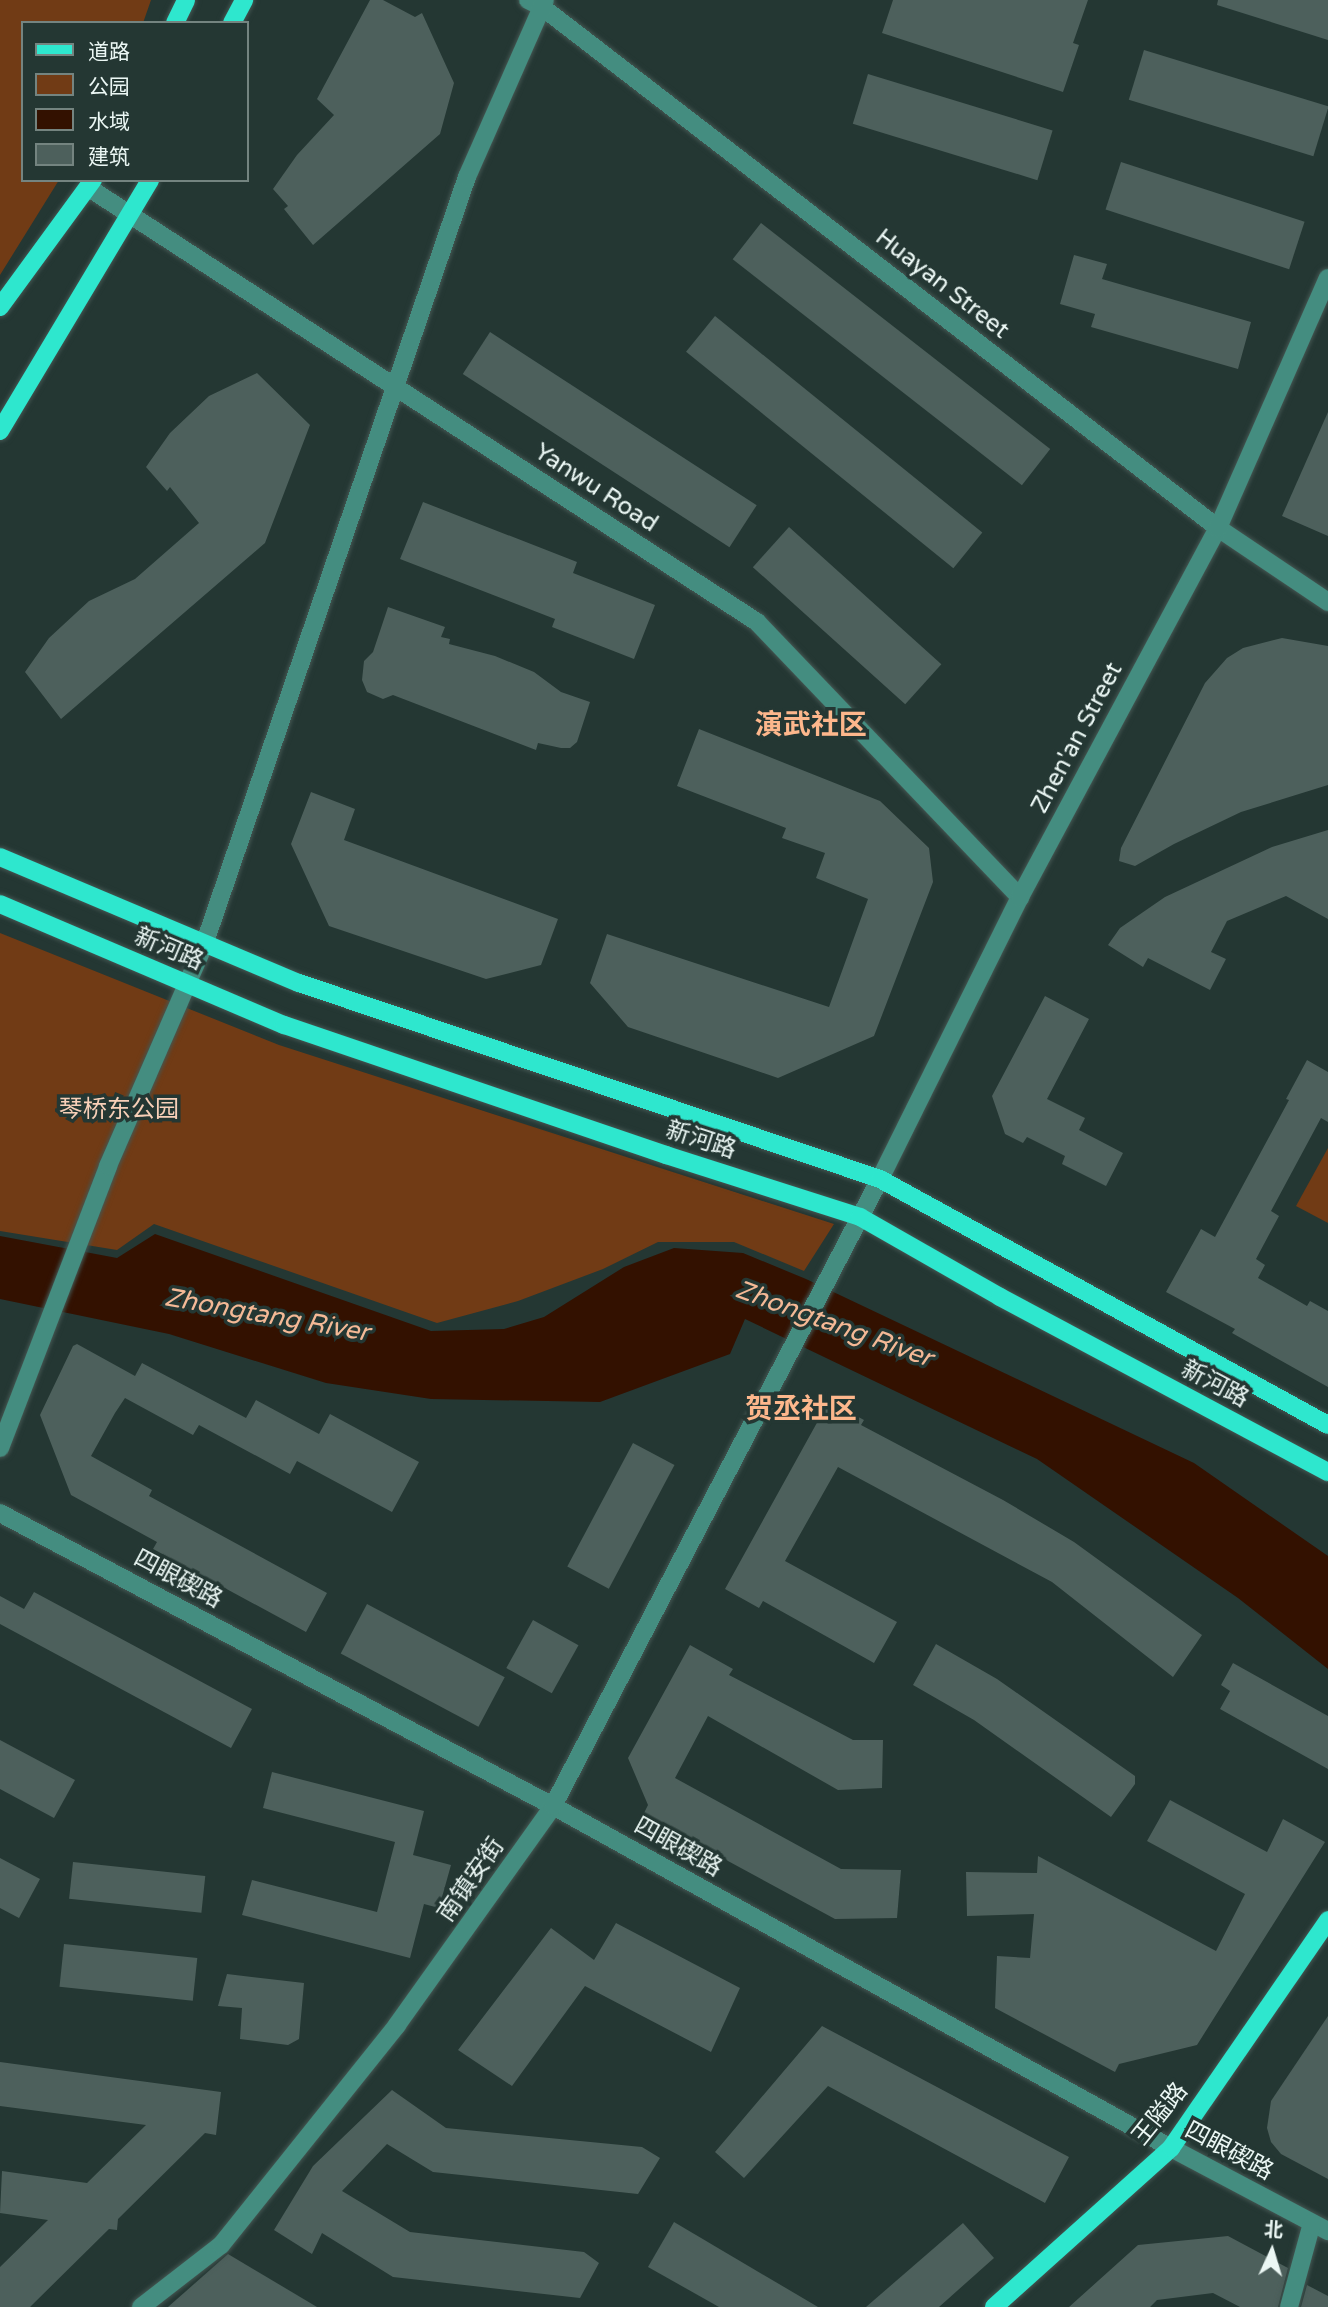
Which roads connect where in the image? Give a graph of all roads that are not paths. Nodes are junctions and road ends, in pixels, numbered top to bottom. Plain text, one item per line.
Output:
1 (186, 0) edge
2 (244, 0) edge
3 (538, 2) edge
4 (175, 21) edge
5 (233, 21) edge
6 (149, 182) edge
7 (91, 184) edge
8 (131, 216) junction
9 (1328, 278) edge
10 (0, 307) edge
11 (394, 385) junction
12 (0, 431) edge
13 (1219, 528) junction
14 (1328, 603) edge
15 (0, 857) edge
16 (1020, 897) junction
17 (0, 904) edge
18 (204, 945) junction
19 (187, 983) junction
20 (880, 1179) junction
21 (860, 1217) junction
22 (754, 1419) joint
23 (1328, 1425) edge
24 (0, 1448) edge
25 (1328, 1472) edge
26 (0, 1513) edge
27 (553, 1806) junction
28 (1328, 1920) edge
29 (1171, 2148) junction
30 (1320, 2227) edge
31 (141, 2307) edge
32 (995, 2307) edge
33 (1289, 2307) edge

1 - 4 main road
2 - 5 main road
3 - 11 street
3 - 13 street, Huayan Street
6 - 8 main road
7 - 8 street, Yanwu Road
7 - 10 main road
8 - 11 street, Yanwu Road
8 - 12 main road
9 - 13 street, Zhen'an Street
11 - 16 street, Yanwu Road
11 - 18 street
13 - 14 street, Huayan Street
13 - 16 street, Zhen'an Street
15 - 18 main road, 新河路
16 - 20 street, Zhen'an Street
17 - 19 main road, 新河路
18 - 19 street
18 - 20 main road, 新河路
19 - 21 main road, 新河路
19 - 24 street
20 - 21 street, Zhen'an Street
20 - 23 main road, 新河路
21 - 22 street, Zhen'an Street
21 - 25 main road, 新河路
22 - 27 street, 南镇安街
26 - 27 street, 四眼碶路
27 - 29 street, 四眼碶路
27 - 31 street, 南镇安街
28 - 29 main road, 王隘路
29 - 30 street, 四眼碶路
29 - 32 main road, 王隘路
30 - 33 street

